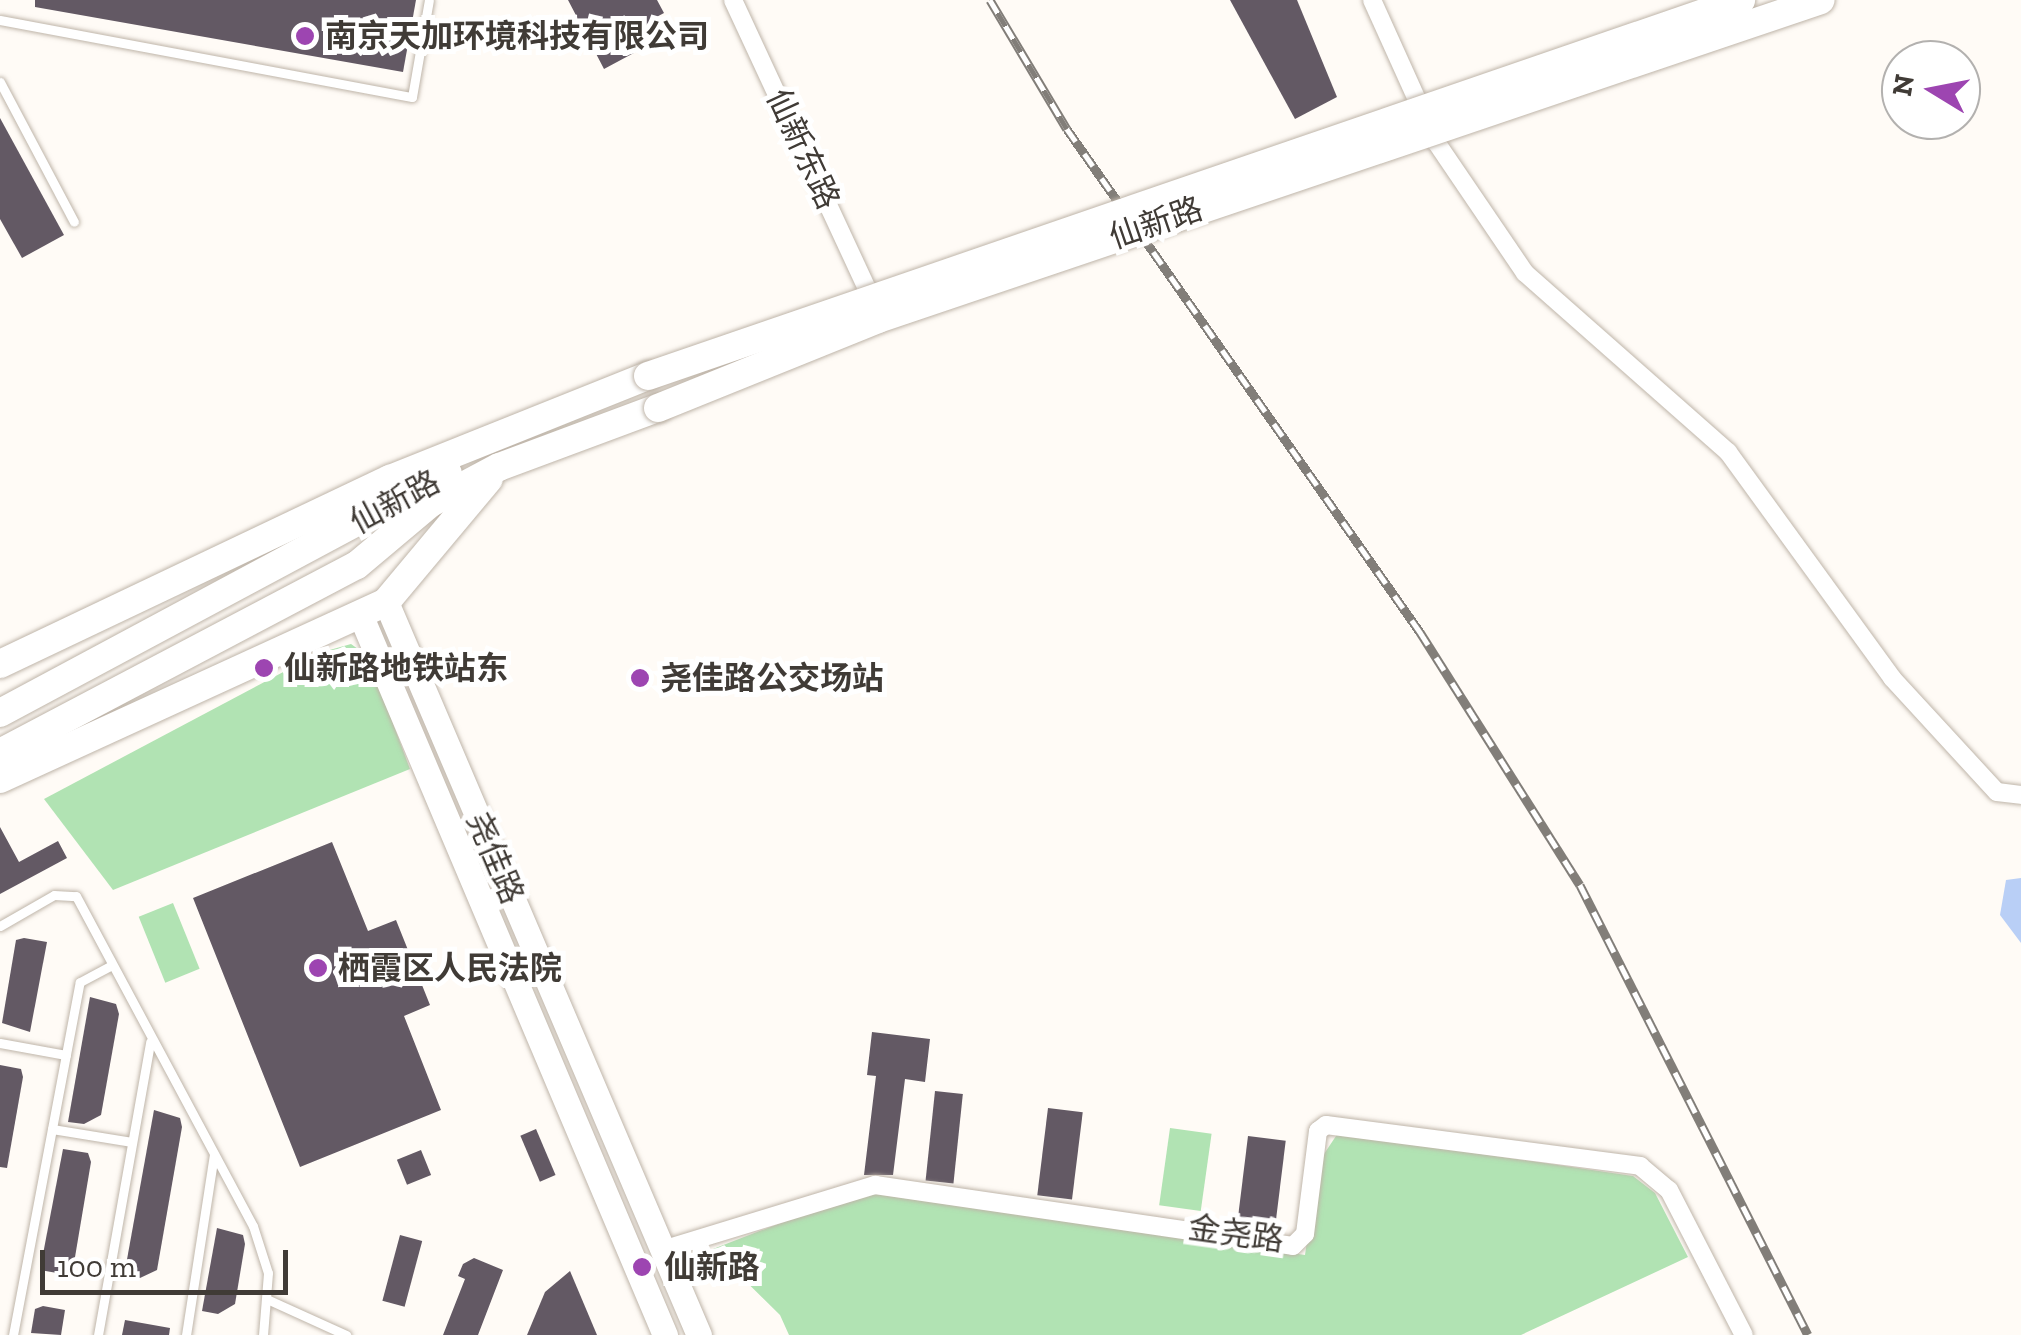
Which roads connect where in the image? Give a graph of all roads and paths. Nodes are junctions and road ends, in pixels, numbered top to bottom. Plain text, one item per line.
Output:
1 (429, 0) edge
2 (733, 0) edge
3 (1372, 0) edge
4 (1740, 0) edge
5 (1821, 0) edge
6 (0, 20) edge
7 (0, 82) edge
8 (74, 222) dead end
9 (872, 299) junction
10 (577, 403) junction
11 (499, 467) junction
12 (386, 602) junction
13 (360, 614) junction
14 (0, 664) edge
15 (0, 712) edge
16 (0, 753) edge
17 (0, 779) edge
18 (2021, 795) edge
19 (0, 926) edge
20 (112, 965) junction
21 (151, 1040) junction
22 (0, 1044) edge
23 (66, 1055) junction
24 (52, 1129) junction
25 (132, 1142) junction
26 (214, 1153) junction
27 (662, 1250) junction
28 (269, 1300) junction
29 (13, 1335) edge
30 (98, 1335) edge
31 (186, 1335) edge
32 (262, 1335) edge
33 (346, 1335) edge
34 (665, 1335) edge
35 (699, 1335) edge
36 (1744, 1335) edge

1 - 6 lane
2 - 9 street, 仙新东路
3 - 18 street
4 - 9 main road, 仙新路, bridge
5 - 11 main road, 仙新路, bridge
7 - 8 lane
9 - 10 main road, 仙新路, bridge
10 - 14 main road, 仙新路
10 - 15 main road, 仙新路
11 - 12 main road, 仙新路
11 - 16 main road, 仙新路
12 - 13 main road, 仙新路
12 - 27 main road, 尧佳路
13 - 17 main road, 仙新路
13 - 34 main road, 尧佳路
19 - 20 lane
20 - 21 lane
20 - 23 lane
21 - 25 lane
21 - 26 lane
22 - 23 lane
23 - 24 lane
24 - 25 lane
24 - 29 lane
25 - 30 lane
26 - 28 lane
26 - 31 lane
27 - 35 main road, 尧佳路
27 - 36 street, 金尧路
28 - 32 lane
28 - 33 lane

